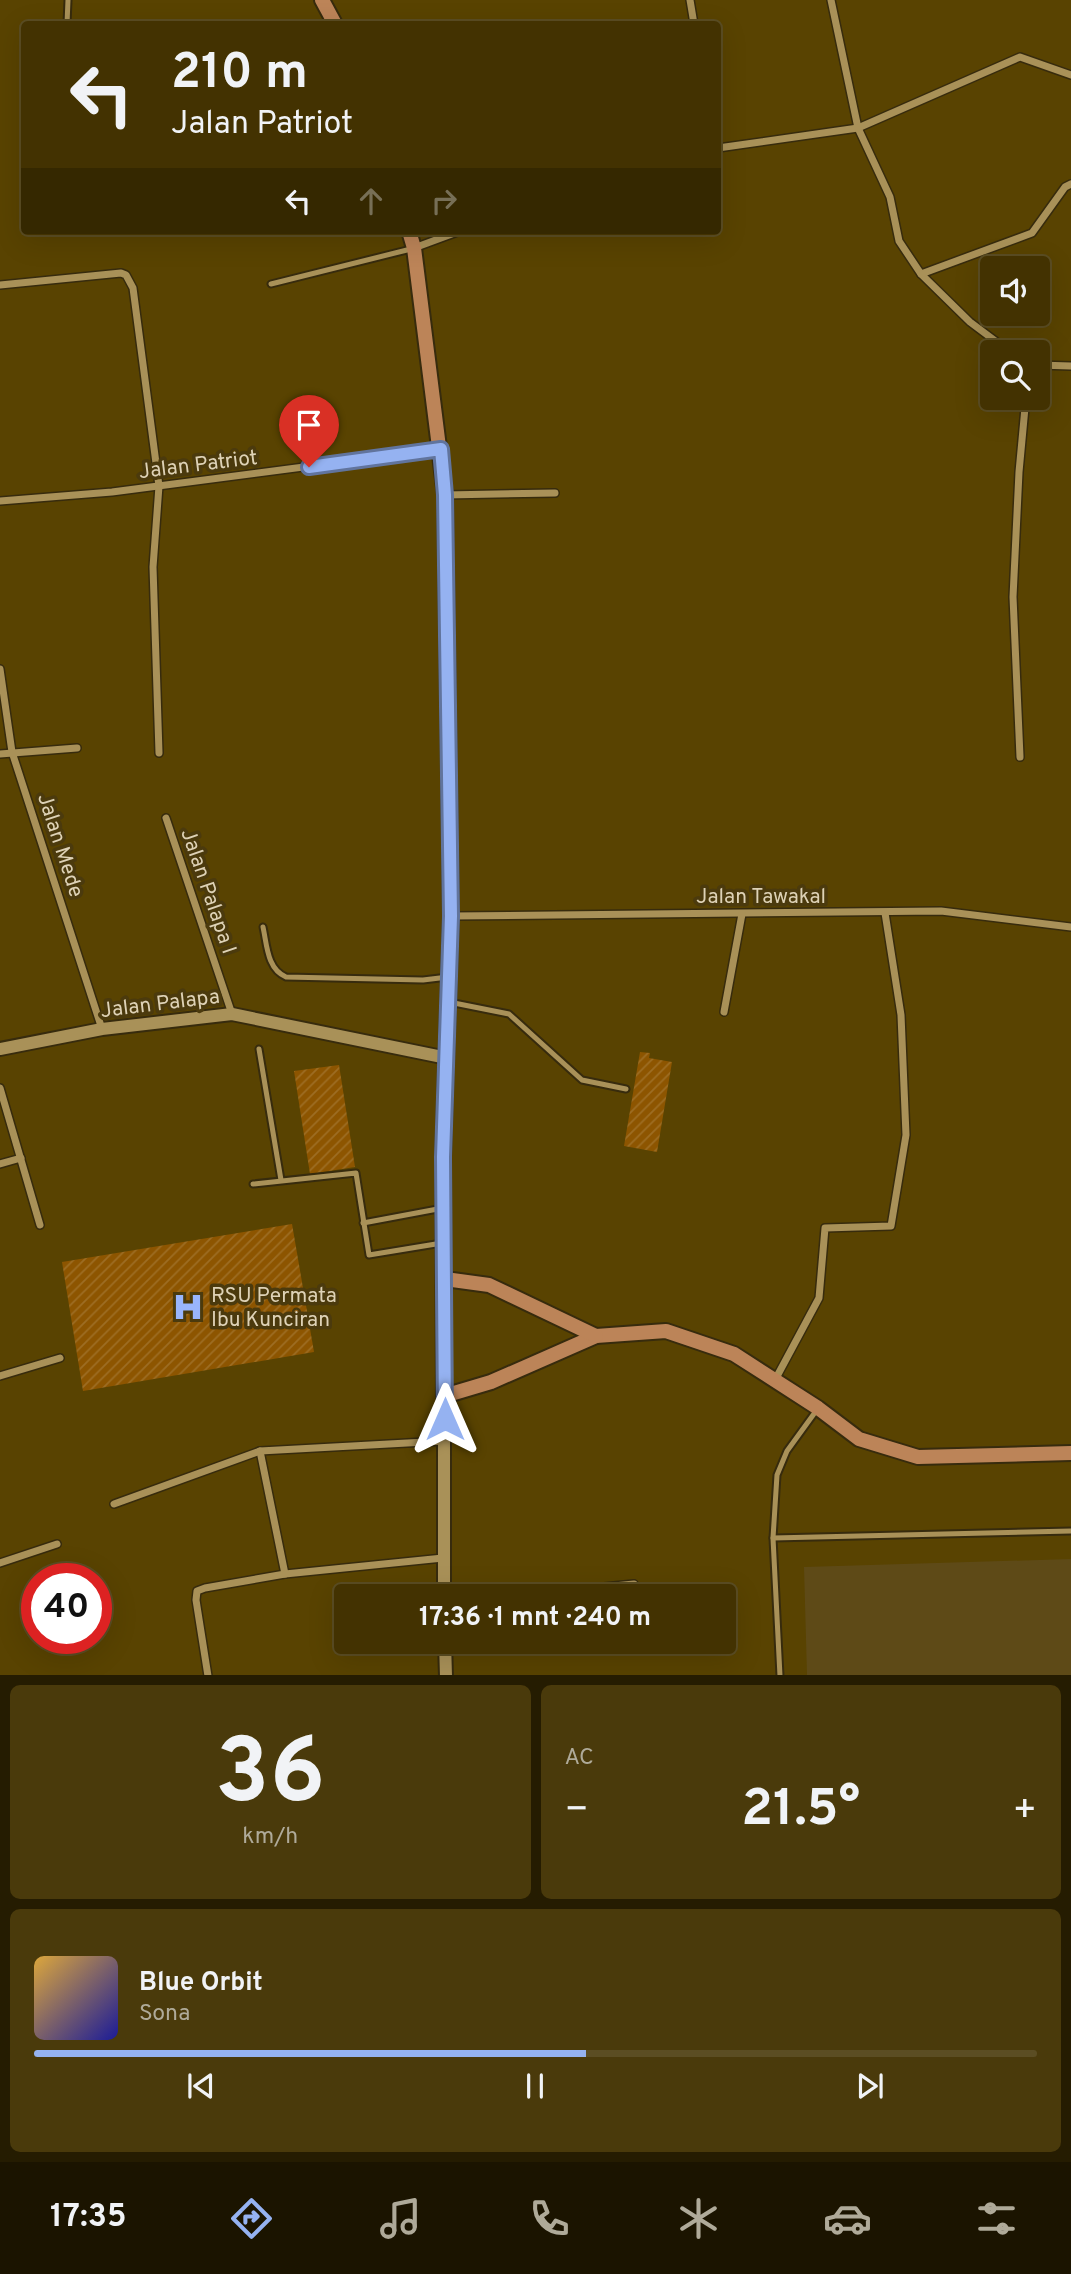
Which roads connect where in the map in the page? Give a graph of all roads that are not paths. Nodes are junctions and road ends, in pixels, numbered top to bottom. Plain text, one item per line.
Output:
1 (68, 0) edge
2 (690, 0) edge
3 (831, 0) edge
4 (324, 1) edge
5 (67, 21) edge
6 (334, 21) edge
7 (694, 21) edge
8 (1071, 75) edge
9 (858, 128) junction
10 (721, 148) edge
11 (1071, 184) edge
12 (410, 235) edge
13 (449, 235) edge
14 (414, 248) junction
15 (921, 274) junction
16 (271, 284) dead end
17 (0, 285) edge
18 (994, 340) edge
19 (1050, 365) edge
20 (1071, 366) edge
21 (1025, 410) edge
22 (441, 449) junction
23 (159, 486) junction
24 (555, 493) dead end
25 (445, 495) junction
26 (0, 501) edge
27 (0, 669) edge
28 (77, 748) dead end
29 (12, 752) junction
30 (159, 752) dead end
31 (0, 754) edge
32 (1020, 757) dead end
33 (166, 818) dead end
34 (885, 913) junction
35 (742, 914) junction
36 (451, 916) junction
37 (263, 927) dead end
38 (1071, 927) edge
39 (449, 977) junction
40 (449, 1002) junction
41 (724, 1012) dead end
42 (232, 1014) junction
43 (102, 1029) junction
44 (0, 1049) edge
45 (259, 1049) dead end
46 (447, 1058) junction
47 (0, 1088) edge
48 (626, 1089) dead end
49 (22, 1158) junction
50 (0, 1164) edge
51 (281, 1180) junction
52 (253, 1184) dead end
53 (444, 1208) junction
54 (363, 1223) junction
55 (40, 1225) dead end
56 (445, 1243) junction
57 (445, 1279) junction
58 (596, 1336) junction
59 (60, 1358) dead end
60 (0, 1376) edge
61 (775, 1380) junction
62 (444, 1396) junction
63 (818, 1408) junction
64 (445, 1441) junction
65 (260, 1451) junction
66 (1071, 1453) edge
67 (114, 1504) dead end
68 (1071, 1531) edge
69 (773, 1538) junction
70 (57, 1544) dead end
71 (443, 1558) junction
72 (0, 1563) edge
73 (285, 1574) junction
74 (444, 1584) edge
75 (445, 1654) edge
76 (208, 1675) edge
77 (446, 1675) edge
78 (780, 1675) edge

1 - 5 lane
2 - 7 street
3 - 9 street
4 - 6 main road
8 - 9 street
9 - 10 street
9 - 15 street
11 - 15 street
12 - 14 main road
13 - 14 street
14 - 16 lane
14 - 22 main road
15 - 18 street
17 - 23 street
19 - 20 street
21 - 32 street
22 - 23 street, Jalan Patriot
22 - 25 main road
23 - 26 street, Jalan Patriot
23 - 30 street
24 - 25 street
25 - 36 main road
27 - 29 street, Jalan Mede
28 - 29 street
29 - 31 street
29 - 43 street, Jalan Mede
33 - 42 street, Jalan Palapa I
34 - 35 street, Jalan Tawakal
34 - 38 street, Jalan Tawakal
34 - 61 street
35 - 36 street, Jalan Tawakal
35 - 41 street
36 - 39 main road
37 - 39 lane
39 - 40 main road
40 - 46 main road
40 - 48 lane
42 - 43 street, Jalan Palapa
42 - 46 street, Jalan Palapa
43 - 44 street, Jalan Palapa
45 - 51 lane
46 - 53 main road
47 - 49 street
49 - 50 street
49 - 55 street
51 - 52 lane
51 - 54 lane
53 - 54 lane
53 - 56 main road
54 - 56 lane
56 - 57 main road
57 - 58 main road
57 - 62 main road
58 - 61 main road
58 - 62 main road
59 - 60 street
61 - 63 main road
62 - 64 street
63 - 66 main road
63 - 69 lane
64 - 65 street
64 - 71 street
65 - 67 street
65 - 73 street
68 - 69 lane
69 - 78 lane
70 - 72 street
71 - 73 street
71 - 74 street
73 - 76 street
75 - 77 street

